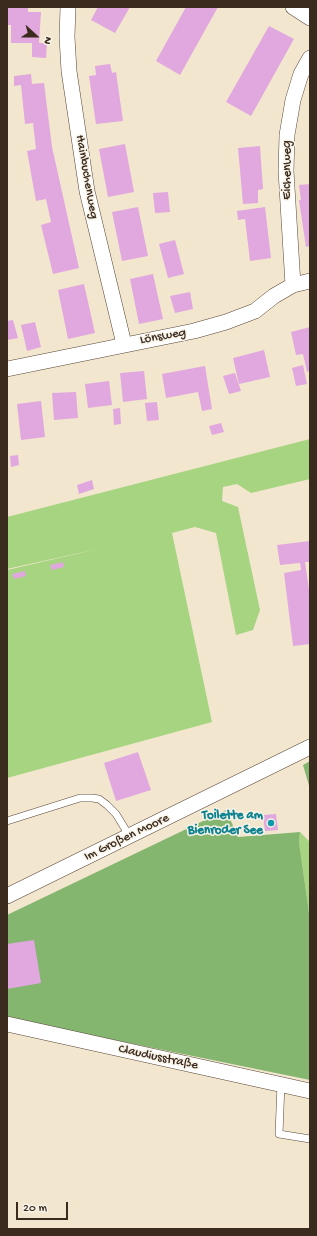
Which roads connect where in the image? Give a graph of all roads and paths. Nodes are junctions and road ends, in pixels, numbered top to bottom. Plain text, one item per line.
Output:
1 (68, 7) edge
2 (293, 7) edge
3 (310, 18) edge
4 (310, 58) edge
5 (310, 281) edge
6 (293, 285) junction
7 (124, 344) junction
8 (7, 369) edge
9 (310, 747) edge
10 (7, 821) edge
11 (130, 837) junction
12 (7, 896) edge
13 (7, 1024) edge
14 (281, 1084) junction
15 (310, 1091) edge
16 (310, 1139) edge

1 - 7 street, Hainbuchenweg
2 - 3 street
4 - 6 street, Eichenweg
5 - 6 street, Lönsweg
6 - 7 street, Lönsweg
7 - 8 street, Lönsweg
9 - 11 street, Im Großen Moore
10 - 11 lane
11 - 12 street, Im Großen Moore
13 - 14 street, Claudiusstraße
14 - 15 street, Claudiusstraße
14 - 16 lane

